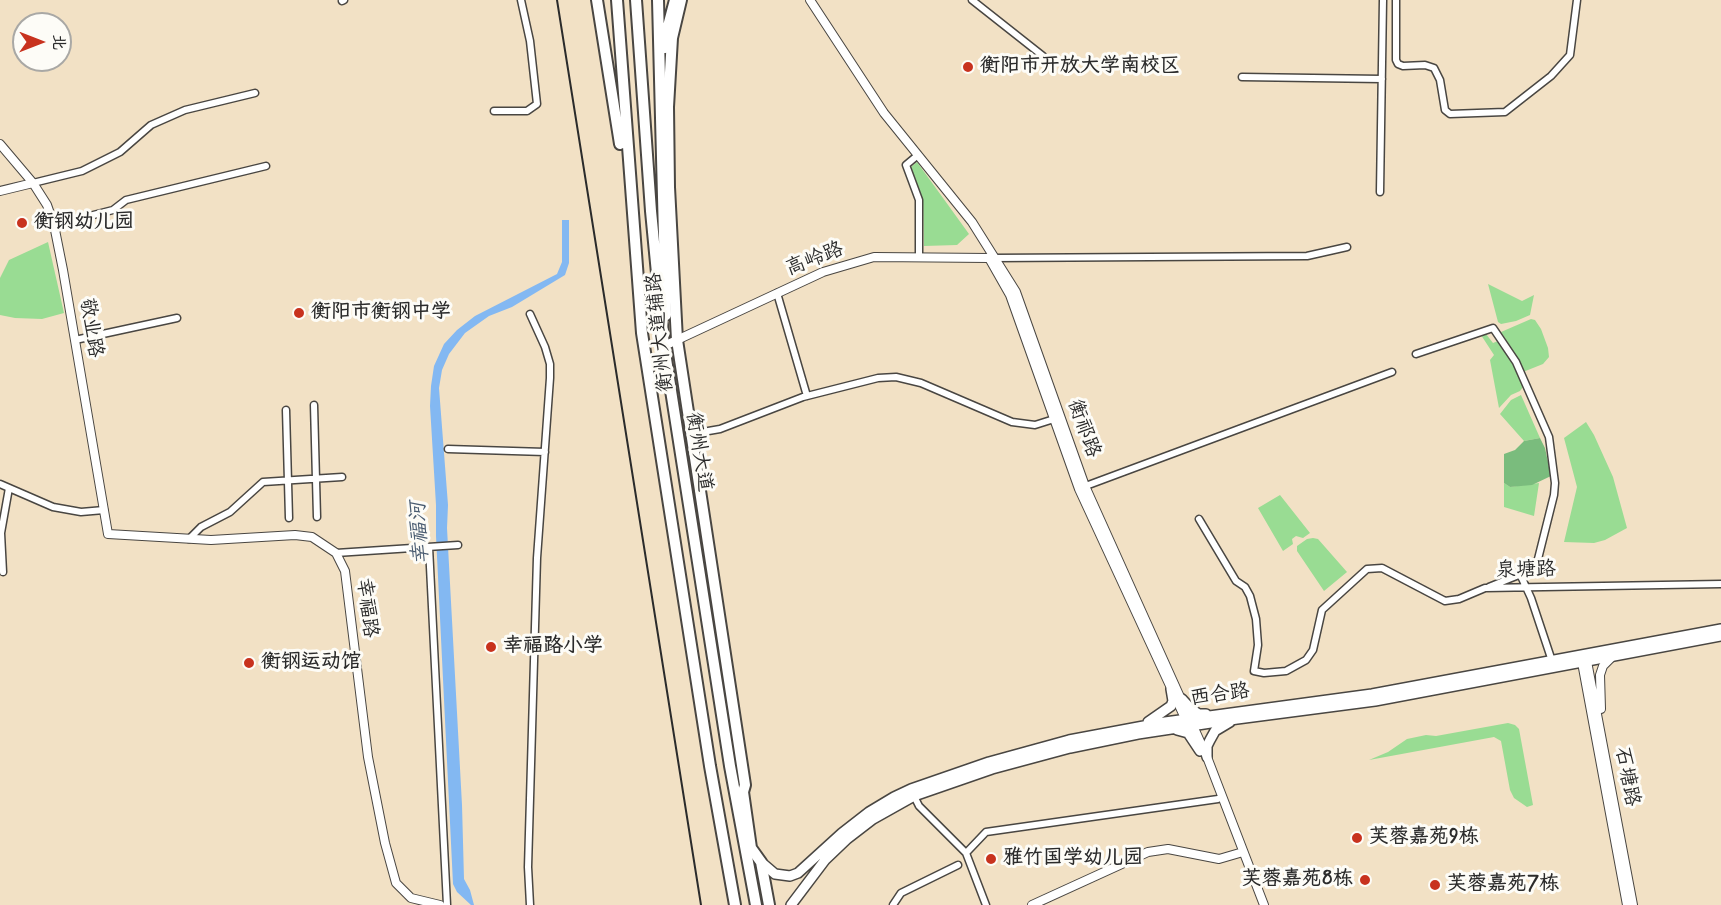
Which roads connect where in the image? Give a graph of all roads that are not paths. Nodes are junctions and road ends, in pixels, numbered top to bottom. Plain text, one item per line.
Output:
1 (521, 0) edge
2 (597, 0) edge
3 (617, 0) edge
4 (636, 0) edge
5 (658, 0) edge
6 (675, 0) edge
7 (681, 0) edge
8 (808, 0) edge
9 (972, 0) edge
10 (1383, 0) edge
11 (1396, 0) edge
12 (1577, 0) edge
13 (1043, 56) dead end
14 (1242, 77) dead end
15 (1382, 79) junction
16 (255, 93) dead end
17 (660, 102) junction
18 (494, 111) dead end
19 (0, 144) edge
20 (917, 156) junction
21 (266, 165) dead end
22 (33, 183) junction
23 (0, 191) edge
24 (1380, 192) dead end
25 (632, 215) junction
26 (54, 225) junction
27 (1347, 247) dead end
28 (920, 256) junction
29 (992, 258) junction
30 (777, 293) junction
31 (530, 314) dead end
32 (177, 318) dead end
33 (75, 340) junction
34 (676, 340) junction
35 (664, 346) junction
36 (1416, 354) dead end
37 (1392, 372) dead end
38 (807, 396) junction
39 (314, 405) dead end
40 (286, 410) dead end
41 (1054, 419) junction
42 (691, 434) junction
43 (448, 449) dead end
44 (545, 452) junction
45 (342, 477) dead end
46 (316, 479) junction
47 (288, 481) junction
48 (0, 484) edge
49 (1082, 487) junction
50 (9, 488) junction
51 (104, 510) junction
52 (317, 517) dead end
53 (289, 518) dead end
54 (1199, 519) dead end
55 (0, 533) edge
56 (189, 539) junction
57 (456, 545) dead end
58 (431, 547) junction
59 (336, 553) junction
60 (3, 572) dead end
61 (1521, 574) junction
62 (1721, 584) edge
63 (1527, 587) junction
64 (1485, 588) junction
65 (1721, 629) edge
66 (1721, 636) edge
67 (1611, 658) junction
68 (1584, 659) junction
69 (1552, 661) junction
70 (1171, 689) junction
71 (1182, 699) junction
72 (1218, 714) junction
73 (1237, 719) junction
74 (1189, 722) junction
75 (1137, 727) junction
76 (1166, 729) junction
77 (1603, 747) junction
78 (1204, 754) junction
79 (914, 796) junction
80 (1218, 799) junction
81 (748, 845) junction
82 (966, 853) junction
83 (1240, 853) junction
84 (761, 862) junction
85 (958, 865) dead end
86 (440, 905) edge
87 (447, 905) edge
88 (530, 905) edge
89 (735, 905) edge
90 (756, 905) edge
91 (769, 905) edge
92 (791, 905) edge
93 (893, 905) edge
94 (986, 905) edge
95 (1032, 905) edge
96 (1040, 905) edge
97 (1259, 905) edge
98 (1264, 905) edge
99 (1627, 905) edge
100 (1633, 905) edge

1 - 18 street
2 - 25 main road
3 - 25 main road, 衡州大道
4 - 35 main road, 衡州大道
5 - 17 main road
6 - 17 main road
7 - 34 main road, 衡州大道辅路
8 - 20 street, 衡祁路
9 - 13 street
10 - 15 street
11 - 12 street
14 - 15 street
15 - 24 street
16 - 22 street
17 - 35 main road
19 - 22 street, 敬业路
20 - 28 street
20 - 29 street, 衡祁路
21 - 26 street
22 - 23 street
22 - 26 street, 敬业路
25 - 89 main road, 衡州大道
26 - 33 street, 敬业路
27 - 29 street
28 - 29 street, 高岭路
28 - 30 street, 高岭路
29 - 41 street, 衡祁路
29 - 49 street, 衡祁路
30 - 34 street, 高岭路
30 - 38 street
31 - 44 street
32 - 33 street
33 - 51 street, 敬业路
34 - 35 street, 高岭路
34 - 42 main road, 衡州大道辅路
35 - 81 main road, 衡州大道
36 - 61 street
37 - 49 street
38 - 41 street
38 - 42 street
39 - 46 street
40 - 47 street
41 - 49 street, 衡祁路
42 - 81 main road, 衡州大道辅路
43 - 44 street
44 - 88 street
45 - 46 street
46 - 47 street
46 - 52 street
47 - 53 street
47 - 56 street
48 - 50 street
49 - 70 street, 衡祁路
49 - 71 street, 衡祁路
50 - 51 street
50 - 55 street
51 - 56 street, 敬业路
54 - 64 street, 泉塘路
55 - 60 street
56 - 59 street
57 - 58 street
58 - 59 street
58 - 87 street
59 - 86 street, 幸福路
61 - 63 street
61 - 64 street
62 - 63 street, 泉塘路
63 - 64 street, 泉塘路
63 - 69 street
65 - 68 main road, 西合路
66 - 67 main road, 西合路
67 - 68 main road, 西合路
67 - 77 street
68 - 69 main road, 西合路
68 - 73 main road, 西合路
68 - 77 street, 石塘路
68 - 99 street, 石塘路
69 - 72 main road, 西合路
70 - 74 street, 衡祁路
70 - 75 main road
71 - 72 main road
71 - 74 street, 衡祁路
72 - 74 main road, 西合路
73 - 74 main road, 西合路
73 - 78 main road
74 - 75 main road, 西合路
74 - 76 main road, 西合路
74 - 78 street, 衡祁路
75 - 84 main road, 西合路
76 - 78 main road
76 - 79 main road, 西合路
77 - 100 street, 石塘路
78 - 80 street, 衡祁路
78 - 83 street, 衡祁路
79 - 82 street
79 - 92 main road, 西合路
80 - 82 street
80 - 83 street, 衡祁路
81 - 84 main road, 衡州大道辅路
81 - 90 main road, 衡州大道
82 - 94 street
83 - 95 street
83 - 96 street
83 - 97 street, 衡祁路
83 - 98 street, 衡祁路
84 - 91 main road, 衡州大道辅路
85 - 93 street

